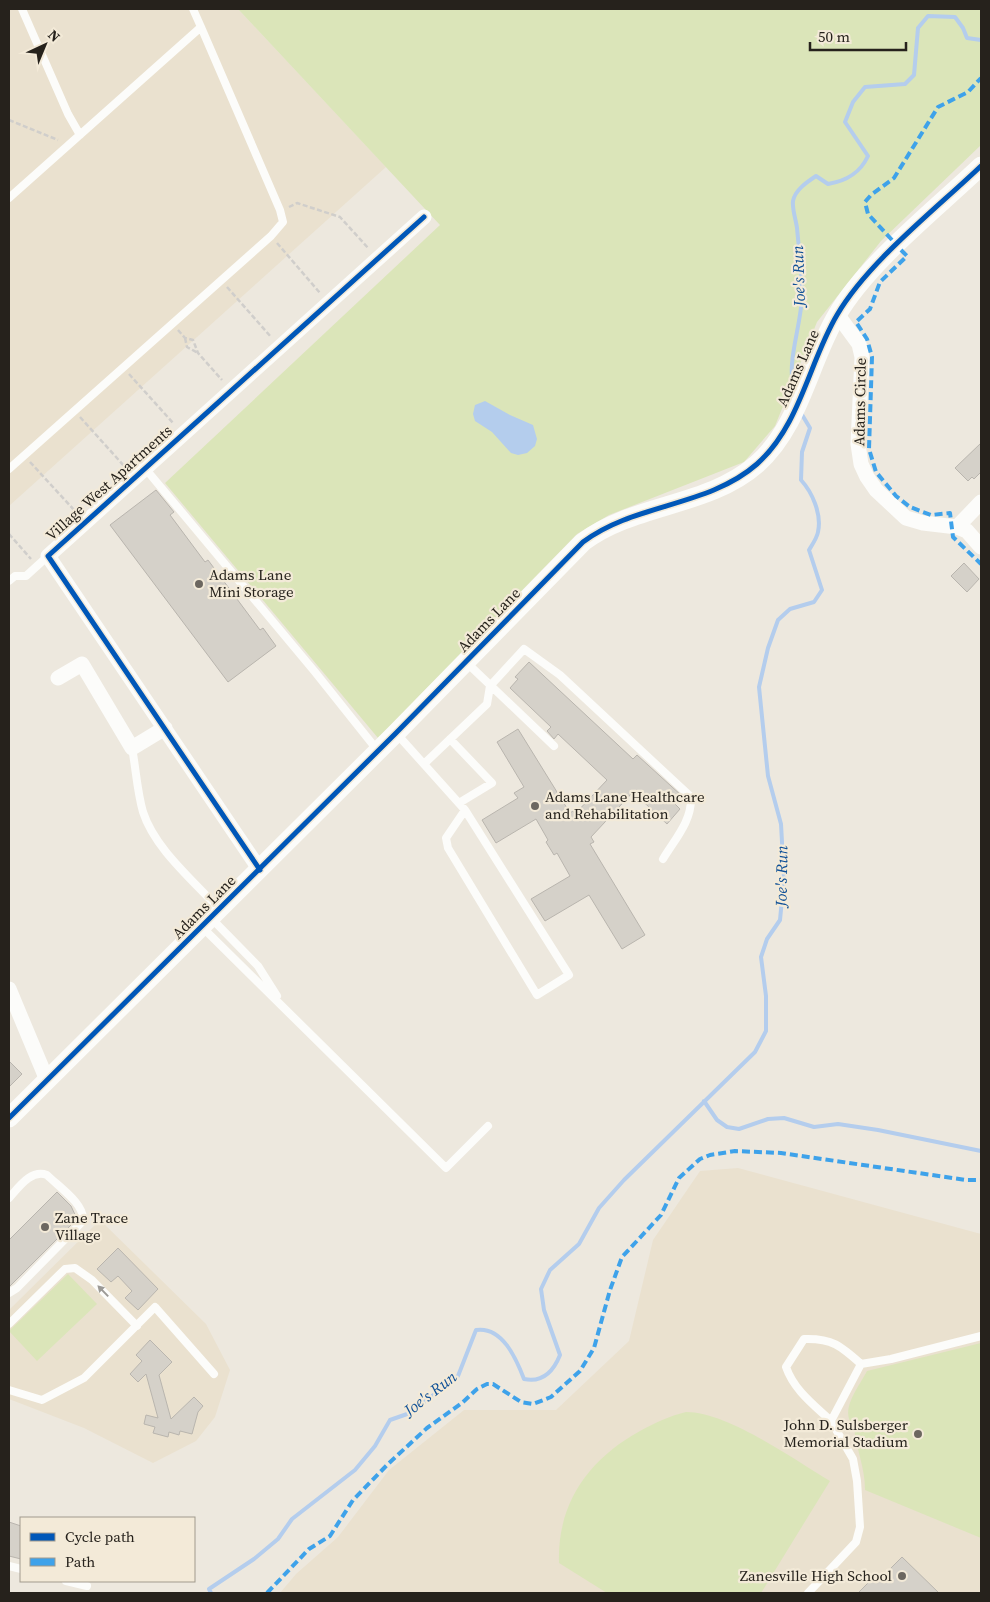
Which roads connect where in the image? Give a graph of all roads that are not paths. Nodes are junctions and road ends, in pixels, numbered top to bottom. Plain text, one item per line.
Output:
1 (22, 9) edge
2 (194, 9) edge
3 (201, 27) junction
4 (80, 135) junction
5 (981, 166) edge
6 (9, 198) edge
7 (424, 217) dead end
8 (837, 314) junction
9 (144, 467) junction
10 (9, 469) edge
11 (981, 502) edge
12 (957, 526) junction
13 (981, 547) edge
14 (42, 561) junction
15 (9, 581) edge
16 (466, 662) junction
17 (58, 678) dead end
18 (490, 686) junction
19 (165, 728) junction
20 (396, 734) junction
21 (450, 739) junction
22 (554, 746) dead end
23 (132, 748) junction
24 (378, 751) junction
25 (425, 763) junction
26 (459, 803) junction
27 (465, 810) junction
28 (663, 859) dead end
29 (260, 870) junction
30 (211, 918) junction
31 (9, 989) edge
32 (281, 1005) junction
33 (13, 1012) edge
34 (47, 1080) junction
35 (9, 1118) edge
36 (488, 1126) dead end
37 (9, 1198) edge
38 (9, 1292) edge
39 (9, 1324) edge
40 (137, 1326) junction
41 (981, 1336) edge
42 (861, 1364) junction
43 (214, 1374) dead end
44 (9, 1390) edge
45 (831, 1421) junction
46 (70, 1582) edge
47 (87, 1586) dead end
48 (808, 1593) edge

1 - 4 lane
2 - 3 lane
3 - 4 lane
3 - 10 lane
4 - 6 lane
5 - 8 street, Adams Lane
7 - 9 street, Village West Apartments
8 - 12 street, Adams Circle
8 - 16 street, Adams Lane
9 - 14 street, Village West Apartments
9 - 24 lane
11 - 12 street
12 - 13 street
14 - 15 lane
14 - 19 street, Village West Apartments
16 - 18 lane
16 - 20 street, Adams Lane
17 - 23 street
18 - 21 lane
18 - 22 lane
18 - 28 lane
19 - 23 street
19 - 29 street, Village West Apartments
20 - 24 street, Adams Lane
20 - 25 lane
21 - 25 lane
21 - 26 lane
23 - 30 lane
24 - 29 street, Adams Lane
25 - 26 lane
26 - 27 lane
27 - 27 lane
29 - 30 street, Adams Lane
30 - 32 lane
30 - 32 lane
30 - 34 street, Adams Lane
31 - 33 street
32 - 36 lane
33 - 34 street
34 - 35 street, Adams Lane
37 - 38 lane
40 -> 39 lane
40 - 43 lane
40 - 44 lane
41 - 42 lane
42 - 45 lane
42 - 45 lane
45 - 48 lane
46 - 47 lane

